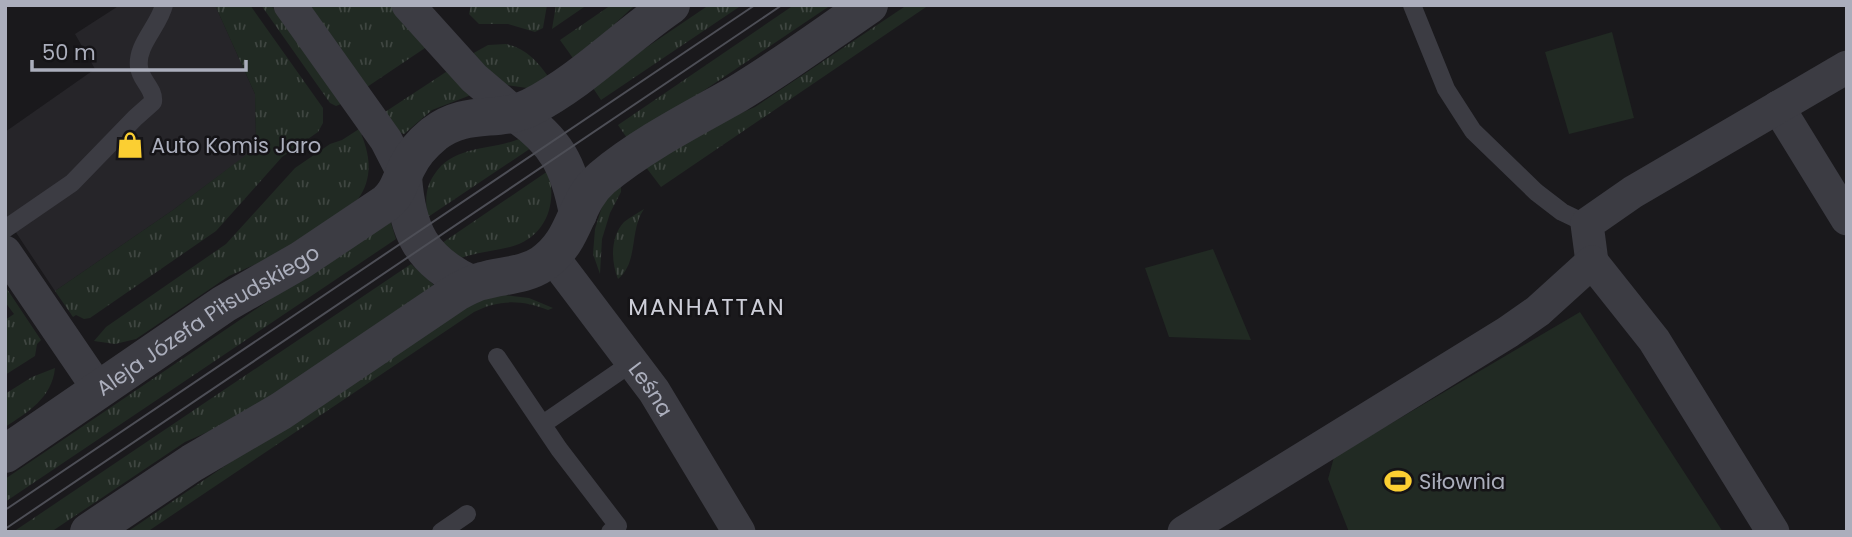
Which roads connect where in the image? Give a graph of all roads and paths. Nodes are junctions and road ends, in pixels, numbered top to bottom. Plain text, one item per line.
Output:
1 (164, 5) edge
2 (290, 5) edge
3 (408, 5) edge
4 (671, 5) edge
5 (869, 5) edge
6 (1412, 5) edge
7 (1847, 66) edge
8 (1778, 107) junction
9 (515, 113) junction
10 (403, 176) junction
11 (578, 214) junction
12 (1847, 219) edge
13 (1587, 224) junction
14 (5, 229) edge
15 (5, 251) edge
16 (551, 256) junction
17 (1592, 262) junction
18 (471, 285) junction
19 (497, 357) dead end
20 (632, 362) junction
21 (99, 390) junction
22 (543, 424) junction
23 (5, 454) edge
24 (467, 514) dead end
25 (89, 532) edge
26 (441, 532) edge
27 (610, 532) edge
28 (739, 532) edge
29 (1184, 532) edge
30 (1773, 532) edge

1 - 14 lane
2 - 10 street
3 - 9 street
4 - 9 street
5 - 11 street
6 - 13 lane
7 - 8 street
8 - 12 street
8 - 13 street
9 - 10 street
9 - 11 street
10 - 18 street
10 - 21 street, Aleja Józefa Piłsudskiego
11 - 16 street
13 - 17 street
15 - 21 street
16 - 18 street
16 - 20 street, Leśna
17 - 29 street
17 - 30 street
18 - 25 street
19 - 22 lane
20 - 22 lane
20 - 28 street, Leśna
21 - 23 street, Aleja Józefa Piłsudskiego
22 - 27 lane
24 - 26 lane

